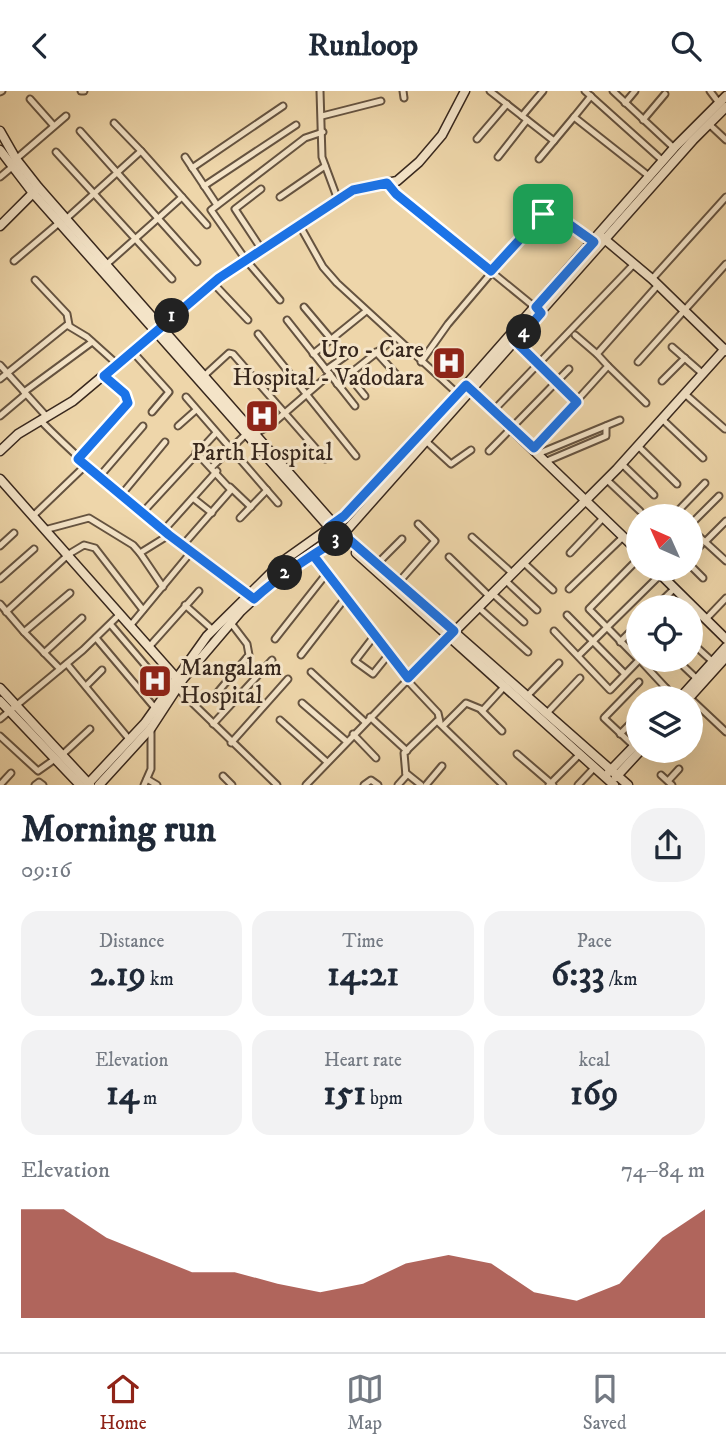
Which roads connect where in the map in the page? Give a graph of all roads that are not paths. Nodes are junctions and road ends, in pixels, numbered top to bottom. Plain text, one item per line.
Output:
1 (320, 91) edge
2 (403, 91) edge
3 (465, 91) edge
4 (490, 91) edge
5 (503, 91) edge
6 (543, 91) edge
7 (585, 91) edge
8 (613, 91) edge
9 (635, 91) edge
10 (710, 91) edge
11 (665, 95) dead end
12 (591, 96) junction
13 (726, 96) edge
14 (498, 97) junction
15 (30, 99) dead end
16 (404, 99) dead end
17 (381, 101) dead end
18 (625, 103) junction
19 (507, 104) junction
20 (723, 105) edge
21 (283, 106) dead end
22 (66, 116) dead end
23 (322, 116) junction
24 (574, 117) junction
25 (524, 118) junction
26 (643, 120) junction
27 (114, 123) dead end
28 (709, 124) junction
29 (296, 125) dead end
30 (54, 126) junction
31 (0, 131) edge
32 (80, 131) dead end
33 (323, 132) junction
34 (477, 139) dead end
35 (554, 141) junction
36 (726, 141) edge
37 (674, 148) junction
38 (0, 150) edge
39 (141, 151) junction
40 (56, 152) dead end
41 (185, 157) dead end
42 (498, 157) dead end
43 (540, 159) dead end
44 (663, 161) junction
45 (14, 163) junction
46 (325, 166) junction
47 (192, 168) junction
48 (117, 173) junction
49 (0, 177) edge
50 (650, 177) junction
51 (387, 183) junction
52 (204, 186) junction
53 (261, 189) dead end
54 (36, 190) junction
55 (94, 194) junction
56 (182, 197) junction
57 (279, 197) dead end
58 (726, 197) edge
59 (338, 200) junction
60 (217, 205) junction
61 (158, 218) junction
62 (63, 221) junction
63 (207, 225) dead end
64 (0, 226) edge
65 (300, 226) junction
66 (135, 239) junction
67 (600, 239) junction
68 (262, 250) junction
69 (246, 260) junction
70 (14, 261) dead end
71 (197, 263) dead end
72 (107, 264) junction
73 (634, 264) junction
74 (726, 264) edge
75 (492, 272) junction
76 (172, 279) dead end
77 (35, 280) dead end
78 (655, 282) junction
79 (214, 283) junction
80 (279, 300) dead end
81 (304, 307) dead end
82 (538, 310) junction
83 (684, 310) junction
84 (365, 312) junction
85 (248, 320) dead end
86 (287, 320) dead end
87 (69, 325) junction
88 (157, 328) junction
89 (258, 334) dead end
90 (575, 335) dead end
91 (395, 338) junction
92 (331, 339) junction
93 (92, 342) junction
94 (516, 342) junction
95 (673, 347) dead end
96 (725, 350) edge
97 (132, 351) junction
98 (376, 352) junction
99 (313, 353) junction
100 (597, 354) junction
101 (347, 355) dead end
102 (685, 358) junction
103 (421, 362) junction
104 (639, 362) dead end
105 (117, 364) junction
106 (539, 364) junction
107 (0, 365) edge
108 (608, 366) junction
109 (569, 369) dead end
110 (328, 372) junction
111 (8, 374) junction
112 (396, 374) dead end
113 (702, 374) junction
114 (205, 375) junction
115 (348, 375) junction
116 (104, 376) junction
117 (0, 379) edge
118 (663, 381) dead end
119 (557, 382) junction
120 (337, 384) junction
121 (469, 388) junction
122 (25, 393) junction
123 (306, 393) junction
124 (458, 394) junction
125 (685, 394) junction
126 (365, 396) dead end
127 (186, 397) dead end
128 (577, 402) junction
129 (646, 403) dead end
130 (355, 406) dead end
131 (196, 409) junction
132 (494, 410) junction
133 (286, 411) junction
134 (152, 412) dead end
135 (0, 416) edge
136 (44, 419) junction
137 (662, 419) junction
138 (620, 420) dead end
139 (143, 426) dead end
140 (178, 426) dead end
141 (606, 426) junction
142 (512, 428) junction
143 (725, 429) edge
144 (216, 433) junction
145 (256, 433) junction
146 (246, 434) junction
147 (425, 440) junction
148 (165, 442) dead end
149 (638, 446) junction
150 (232, 450) junction
151 (471, 450) dead end
152 (489, 450) dead end
153 (0, 451) edge
154 (537, 451) junction
155 (196, 452) junction
156 (356, 457) dead end
157 (702, 458) dead end
158 (78, 459) junction
159 (325, 459) dead end
160 (547, 461) junction
161 (86, 464) junction
162 (622, 464) junction
163 (215, 469) junction
164 (100, 476) junction
165 (0, 479) edge
166 (606, 479) junction
167 (705, 483) dead end
168 (677, 484) dead end
169 (230, 487) junction
170 (267, 490) junction
171 (122, 494) junction
172 (654, 495) dead end
173 (719, 496) dead end
174 (193, 498) junction
175 (585, 499) junction
176 (278, 503) dead end
177 (632, 504) edge
178 (685, 504) edge
179 (251, 507) junction
180 (143, 512) junction
181 (704, 512) edge
182 (212, 513) junction
183 (34, 515) junction
184 (604, 517) junction
185 (240, 518) dead end
186 (726, 521) edge
187 (418, 524) dead end
188 (331, 525) junction
189 (48, 530) junction
190 (14, 533) dead end
191 (167, 533) junction
192 (342, 536) junction
193 (472, 537) dead end
194 (623, 537) junction
195 (402, 539) dead end
196 (626, 540) edge
197 (705, 542) joint
198 (183, 545) junction
199 (0, 546) edge
200 (34, 549) dead end
201 (192, 551) junction
202 (140, 553) junction
203 (570, 553) dead end
204 (69, 554) junction
205 (313, 555) junction
206 (449, 557) dead end
207 (726, 561) edge
208 (523, 562) junction
209 (377, 564) junction
210 (626, 571) edge
211 (327, 573) junction
212 (512, 573) junction
213 (0, 579) edge
214 (505, 580) junction
215 (655, 581) edge
216 (667, 581) edge
217 (398, 583) junction
218 (163, 587) junction
219 (675, 588) junction
220 (569, 589) dead end
221 (553, 590) dead end
222 (199, 591) dead end
223 (70, 593) dead end
224 (491, 594) junction
225 (668, 595) edge
226 (680, 595) edge
227 (251, 597) junction
228 (346, 597) junction
229 (726, 598) edge
230 (0, 604) edge
231 (185, 605) junction
232 (478, 607) junction
233 (537, 610) dead end
234 (6, 611) junction
235 (143, 611) junction
236 (120, 614) junction
237 (567, 615) dead end
238 (703, 617) edge
239 (82, 618) dead end
240 (706, 619) junction
241 (524, 622) dead end
242 (231, 624) junction
243 (111, 625) junction
244 (130, 626) junction
245 (606, 629) junction
246 (213, 631) junction
247 (554, 631) dead end
248 (24, 632) junction
249 (451, 634) junction
250 (374, 635) junction
251 (626, 636) edge
252 (96, 638) junction
253 (275, 639) dead end
254 (726, 639) edge
255 (593, 642) junction
256 (620, 642) junction
257 (149, 647) junction
258 (726, 647) edge
259 (626, 648) edge
260 (528, 652) dead end
261 (44, 653) junction
262 (703, 653) edge
263 (389, 654) junction
264 (301, 655) dead end
265 (579, 655) junction
266 (726, 657) edge
267 (272, 660) dead end
268 (713, 662) junction
269 (559, 663) dead end
270 (67, 664) junction
271 (60, 669) junction
272 (102, 670) dead end
273 (151, 672) dead end
274 (311, 672) dead end
275 (651, 672) edge
276 (690, 672) edge
277 (625, 674) joint
278 (580, 678) dead end
279 (288, 679) dead end
280 (408, 679) junction
281 (698, 679) junction
282 (639, 681) dead end
283 (178, 683) junction
284 (664, 686) edge
285 (691, 686) edge
286 (701, 686) edge
287 (86, 687) junction
288 (503, 687) junction
289 (0, 688) edge
290 (528, 695) junction
291 (212, 699) dead end
292 (0, 701) edge
293 (302, 703) dead end
294 (12, 708) junction
295 (155, 708) junction
296 (481, 710) junction
297 (703, 710) edge
298 (547, 713) junction
299 (370, 717) junction
300 (0, 719) edge
301 (280, 720) dead end
302 (365, 722) junction
303 (442, 723) junction
304 (213, 724) junction
305 (151, 728) junction
306 (626, 728) edge
307 (90, 729) dead end
308 (502, 731) dead end
309 (726, 732) edge
310 (352, 734) junction
311 (620, 734) junction
312 (0, 736) edge
313 (129, 739) junction
314 (626, 739) edge
315 (345, 741) junction
316 (231, 743) junction
317 (407, 751) junction
318 (517, 754) dead end
319 (580, 754) junction
320 (58, 757) junction
321 (376, 758) dead end
322 (626, 760) edge
323 (327, 762) junction
324 (442, 766) dead end
325 (594, 768) junction
326 (679, 769) dead end
327 (614, 772) junction
328 (11, 773) dead end
329 (406, 773) junction
330 (661, 775) dead end
331 (223, 776) dead end
332 (146, 782) edge
333 (609, 782) edge
334 (670, 783) edge
335 (551, 784) edge
336 (0, 785) edge
337 (35, 785) edge
338 (43, 785) edge
339 (87, 785) edge
340 (99, 785) edge
341 (158, 785) edge
342 (232, 785) edge
343 (276, 785) edge
344 (306, 785) edge
345 (364, 785) edge
346 (378, 785) edge
347 (398, 785) edge
348 (421, 785) edge
349 (426, 785) edge
350 (503, 785) edge
351 (578, 785) edge
352 (628, 785) edge

1 - 23 street
2 - 16 street
3 - 51 street
4 - 14 street
5 - 14 street
6 - 25 street
7 - 12 street
8 - 18 street
9 - 18 street
10 - 20 street
11 - 26 street
12 - 24 street
12 - 44 street
13 - 20 street
14 - 19 street
15 - 30 street
17 - 23 street
18 - 26 street
19 - 25 street
19 - 34 street
20 - 28 street
20 - 37 street
21 - 47 street
22 - 30 street
23 - 33 street
24 - 35 street
24 - 50 street
25 - 35 street
25 - 42 street
26 - 37 street
27 - 39 street
28 - 36 street
28 - 67 street
29 - 52 street
30 - 45 street
31 - 45 street
32 - 48 street
33 - 46 street
33 - 60 street
35 - 43 street
37 - 44 street
38 - 45 street
39 - 48 street
39 - 56 street
40 - 55 street
41 - 47 street
44 - 50 street
45 - 49 street
45 - 54 street
46 - 57 street
46 - 59 street
47 - 52 street
48 - 55 street
48 - 61 street
50 - 67 street
51 - 59 street
51 - 75 street
52 - 60 street
53 - 68 street
54 - 62 street
54 - 64 street
55 - 62 street
55 - 66 street
56 - 61 street
56 - 63 street
58 - 78 street
59 - 65 street
60 - 69 street
61 - 66 street
61 - 71 street
62 - 70 street
62 - 72 street
62 - 88 street
65 - 68 street
65 - 84 street
66 - 72 street
66 - 76 street
67 - 73 street
67 - 75 street
67 - 82 street
68 - 69 street
69 - 79 street
69 - 80 street
72 - 88 street
73 - 78 street
73 - 106 street
74 - 83 street
75 - 82 street
75 - 103 street
77 - 87 street
78 - 83 street
78 - 100 street
79 - 85 street
79 - 88 street
81 - 92 street
82 - 94 street
82 - 121 street
83 - 96 street
83 - 104 street
84 - 91 street
84 - 92 street
86 - 99 street
87 - 93 street
87 - 111 street
88 - 97 street
88 - 114 street
88 - 146 street
89 - 123 street
90 - 100 street
91 - 98 street
91 - 103 street
92 - 99 street
93 - 105 street
93 - 122 street
94 - 106 street
94 - 121 street
95 - 102 street
96 - 113 street
97 - 105 street
97 - 134 street
98 - 112 street
98 - 115 street
99 - 110 street
100 - 108 street
101 - 110 street
102 - 113 street
102 - 118 street
103 - 124 street
105 - 116 street
106 - 119 street
106 - 132 street
107 - 111 street
108 - 128 street
108 - 129 street
109 - 119 street
110 - 120 street
110 - 123 street
111 - 117 street
111 - 122 street
113 - 125 street
114 - 133 street
114 - 145 street
115 - 120 street
115 - 126 street
116 - 136 street
116 - 158 street
119 - 128 street
119 - 142 street
120 - 130 street
121 - 124 street
121 - 132 street
121 - 147 street
122 - 135 street
122 - 136 street
123 - 133 street
123 - 156 street
124 - 188 street
125 - 137 street
125 - 143 street
127 - 131 street
128 - 154 street
131 - 140 street
131 - 144 street
132 - 142 street
133 - 145 street
133 - 159 street
136 - 153 street
136 - 158 street
137 - 149 street
137 - 157 street
138 - 141 street
139 - 164 street
141 - 154 street
141 - 160 street
142 - 152 street
142 - 154 street
144 - 150 street
144 - 155 street
145 - 188 street
146 - 150 street
146 - 188 street
147 - 151 street
147 - 192 street
148 - 171 street
149 - 162 street
149 - 168 street
150 - 163 street
150 - 170 street
154 - 160 street
155 - 163 street
155 - 180 street
158 - 161 street
160 - 175 street
161 - 164 street
161 - 183 street
162 - 166 street
162 - 172 street
163 - 169 street
163 - 174 street
164 - 171 street
165 - 183 street
166 - 175 street
166 - 177 street
167 - 178 street
169 - 179 street
169 - 182 street
170 - 176 street
170 - 179 street
171 - 180 street
173 - 181 street
174 - 182 street
174 - 191 street
175 - 184 street
175 - 208 street
179 - 185 street
180 - 191 street
182 - 198 street
183 - 189 street
184 - 194 street
184 - 203 street
186 - 197 street
187 - 217 street
188 - 192 street
188 - 192 street
188 - 227 street
189 - 202 street
189 - 204 street
190 - 199 street
191 - 198 street
191 - 202 street
192 - 205 street
192 - 209 street
192 - 249 street
193 - 212 street
194 - 196 street
194 - 220 street
195 - 209 street
197 - 207 street
198 - 201 street
200 - 213 street
201 - 218 street
201 - 227 street
202 - 218 street
204 - 234 street
204 - 235 street
204 - 236 street
205 - 211 street
205 - 227 street
206 - 224 street
208 - 212 street
208 - 221 street
209 - 217 street
210 - 245 street
211 - 228 street
211 - 253 street
212 - 214 street
214 - 224 street
214 - 233 street
215 - 245 street
216 - 219 street
217 - 249 street
218 - 235 street
219 - 225 street
219 - 226 street
222 - 231 street
223 - 248 street
224 - 232 street
224 - 241 street
227 - 242 street
227 - 246 street
228 - 250 street
228 - 264 street
229 - 240 street
230 - 234 street
231 - 246 street
231 - 257 street
232 - 249 street
232 - 260 street
234 - 248 street
235 - 244 street
236 - 243 street
236 - 244 street
237 - 255 street
238 - 240 street
239 - 261 street
240 - 254 street
242 - 283 street
242 - 291 street
243 - 252 street
243 - 273 street
244 - 257 street
245 - 255 street
245 - 256 street
246 - 283 street
247 - 265 street
248 - 261 street
249 - 280 street
249 - 288 street
249 - 290 street
250 - 263 street
250 - 263 street
251 - 256 street
252 - 270 street
252 - 295 street
255 - 265 street
255 - 277 street
256 - 259 street
257 - 283 street
258 - 268 street
261 - 271 street
262 - 268 street
263 - 280 street
265 - 277 street
266 - 286 street
267 - 304 street
268 - 281 street
269 - 290 street
270 - 271 street
270 - 287 street
271 - 294 street
272 - 287 street
274 - 302 street
275 - 284 street
276 - 281 street
278 - 298 street
279 - 316 street
280 - 299 street
280 - 303 street
281 - 285 street
282 - 311 street
283 - 295 street
283 - 304 street
283 - 305 street
287 - 313 street
288 - 296 street
288 - 319 street
289 - 294 street
290 - 298 street
292 - 294 street
293 - 315 street
294 - 300 street
294 - 320 street
295 - 313 street
296 - 303 street
296 - 308 street
297 - 309 street
298 - 327 street
299 - 302 street
299 - 317 street
301 - 323 street
302 - 310 street
303 - 317 street
303 - 350 street
304 - 316 street
305 - 332 street
305 - 340 street
306 - 311 street
307 - 320 street
310 - 315 street
310 - 321 street
311 - 314 street
312 - 320 street
313 - 339 street
315 - 323 street
316 - 343 street
317 - 329 street
318 - 335 street
319 - 325 street
319 - 335 street
320 - 339 street
322 - 327 street
323 - 344 street
324 - 349 street
325 - 333 street
325 - 351 street
326 - 334 street
327 - 333 street
327 - 352 street
328 - 336 street
329 - 347 street
329 - 348 street
330 - 334 street
331 - 342 street
332 - 341 street
337 - 338 street
345 - 346 street

